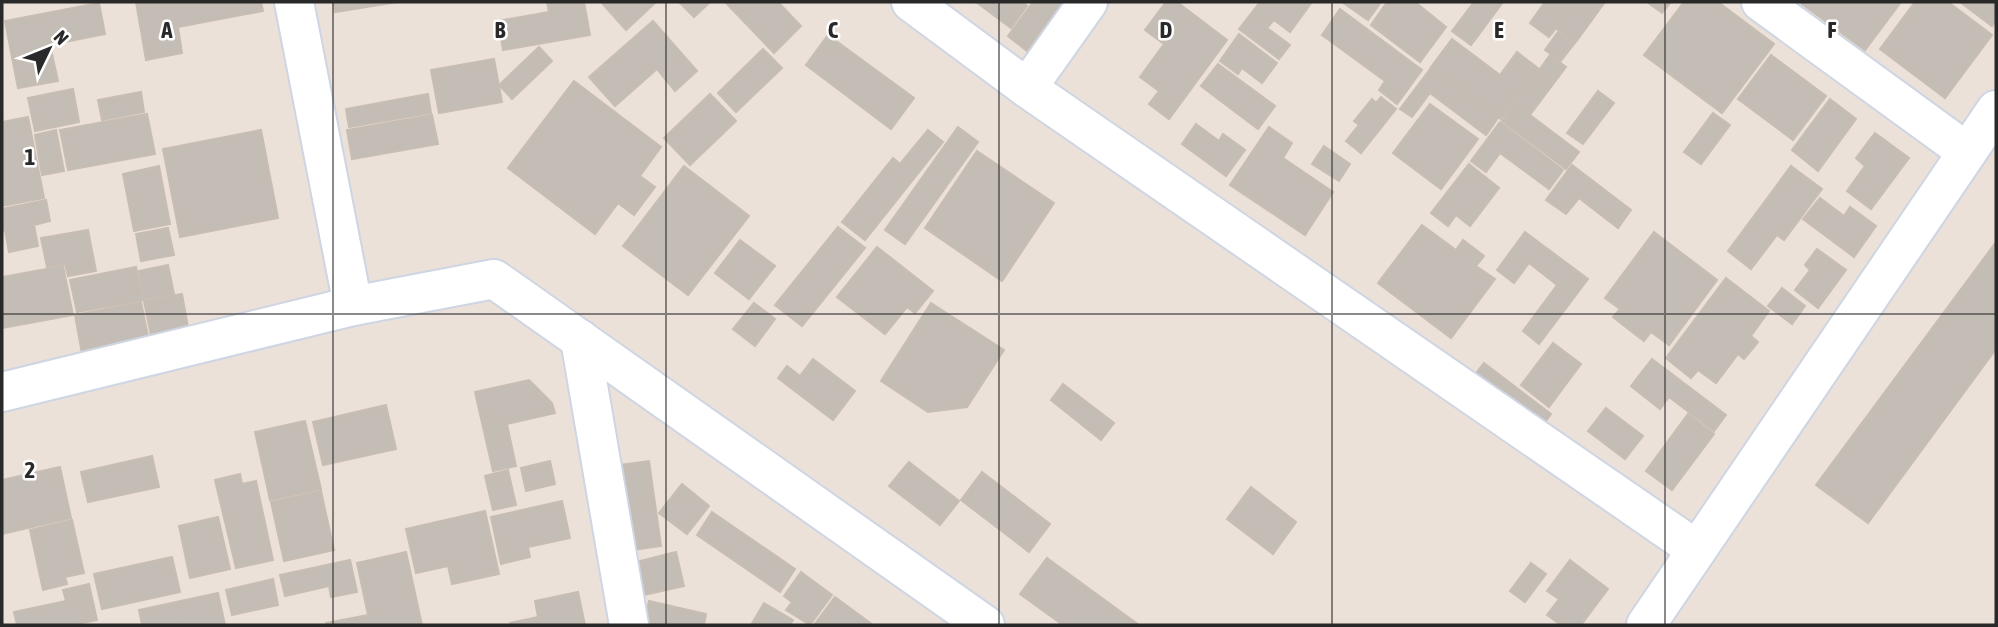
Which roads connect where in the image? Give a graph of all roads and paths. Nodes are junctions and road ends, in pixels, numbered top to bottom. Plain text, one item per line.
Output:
1 (294, 2) edge
2 (911, 2) edge
3 (1088, 2) edge
4 (1762, 2) edge
5 (1027, 88) junction
6 (1996, 110) edge
7 (1967, 152) junction
8 (353, 306) junction
9 (580, 339) junction
10 (2, 392) edge
11 (1697, 551) junction
12 (629, 625) edge
13 (985, 625) edge
14 (1646, 625) edge

1 - 8 street
2 - 5 street
3 - 5 street
4 - 7 street
5 - 11 street
6 - 7 street
7 - 11 street
8 - 9 street
8 - 10 street
9 - 12 street
9 - 13 street
11 - 14 street

